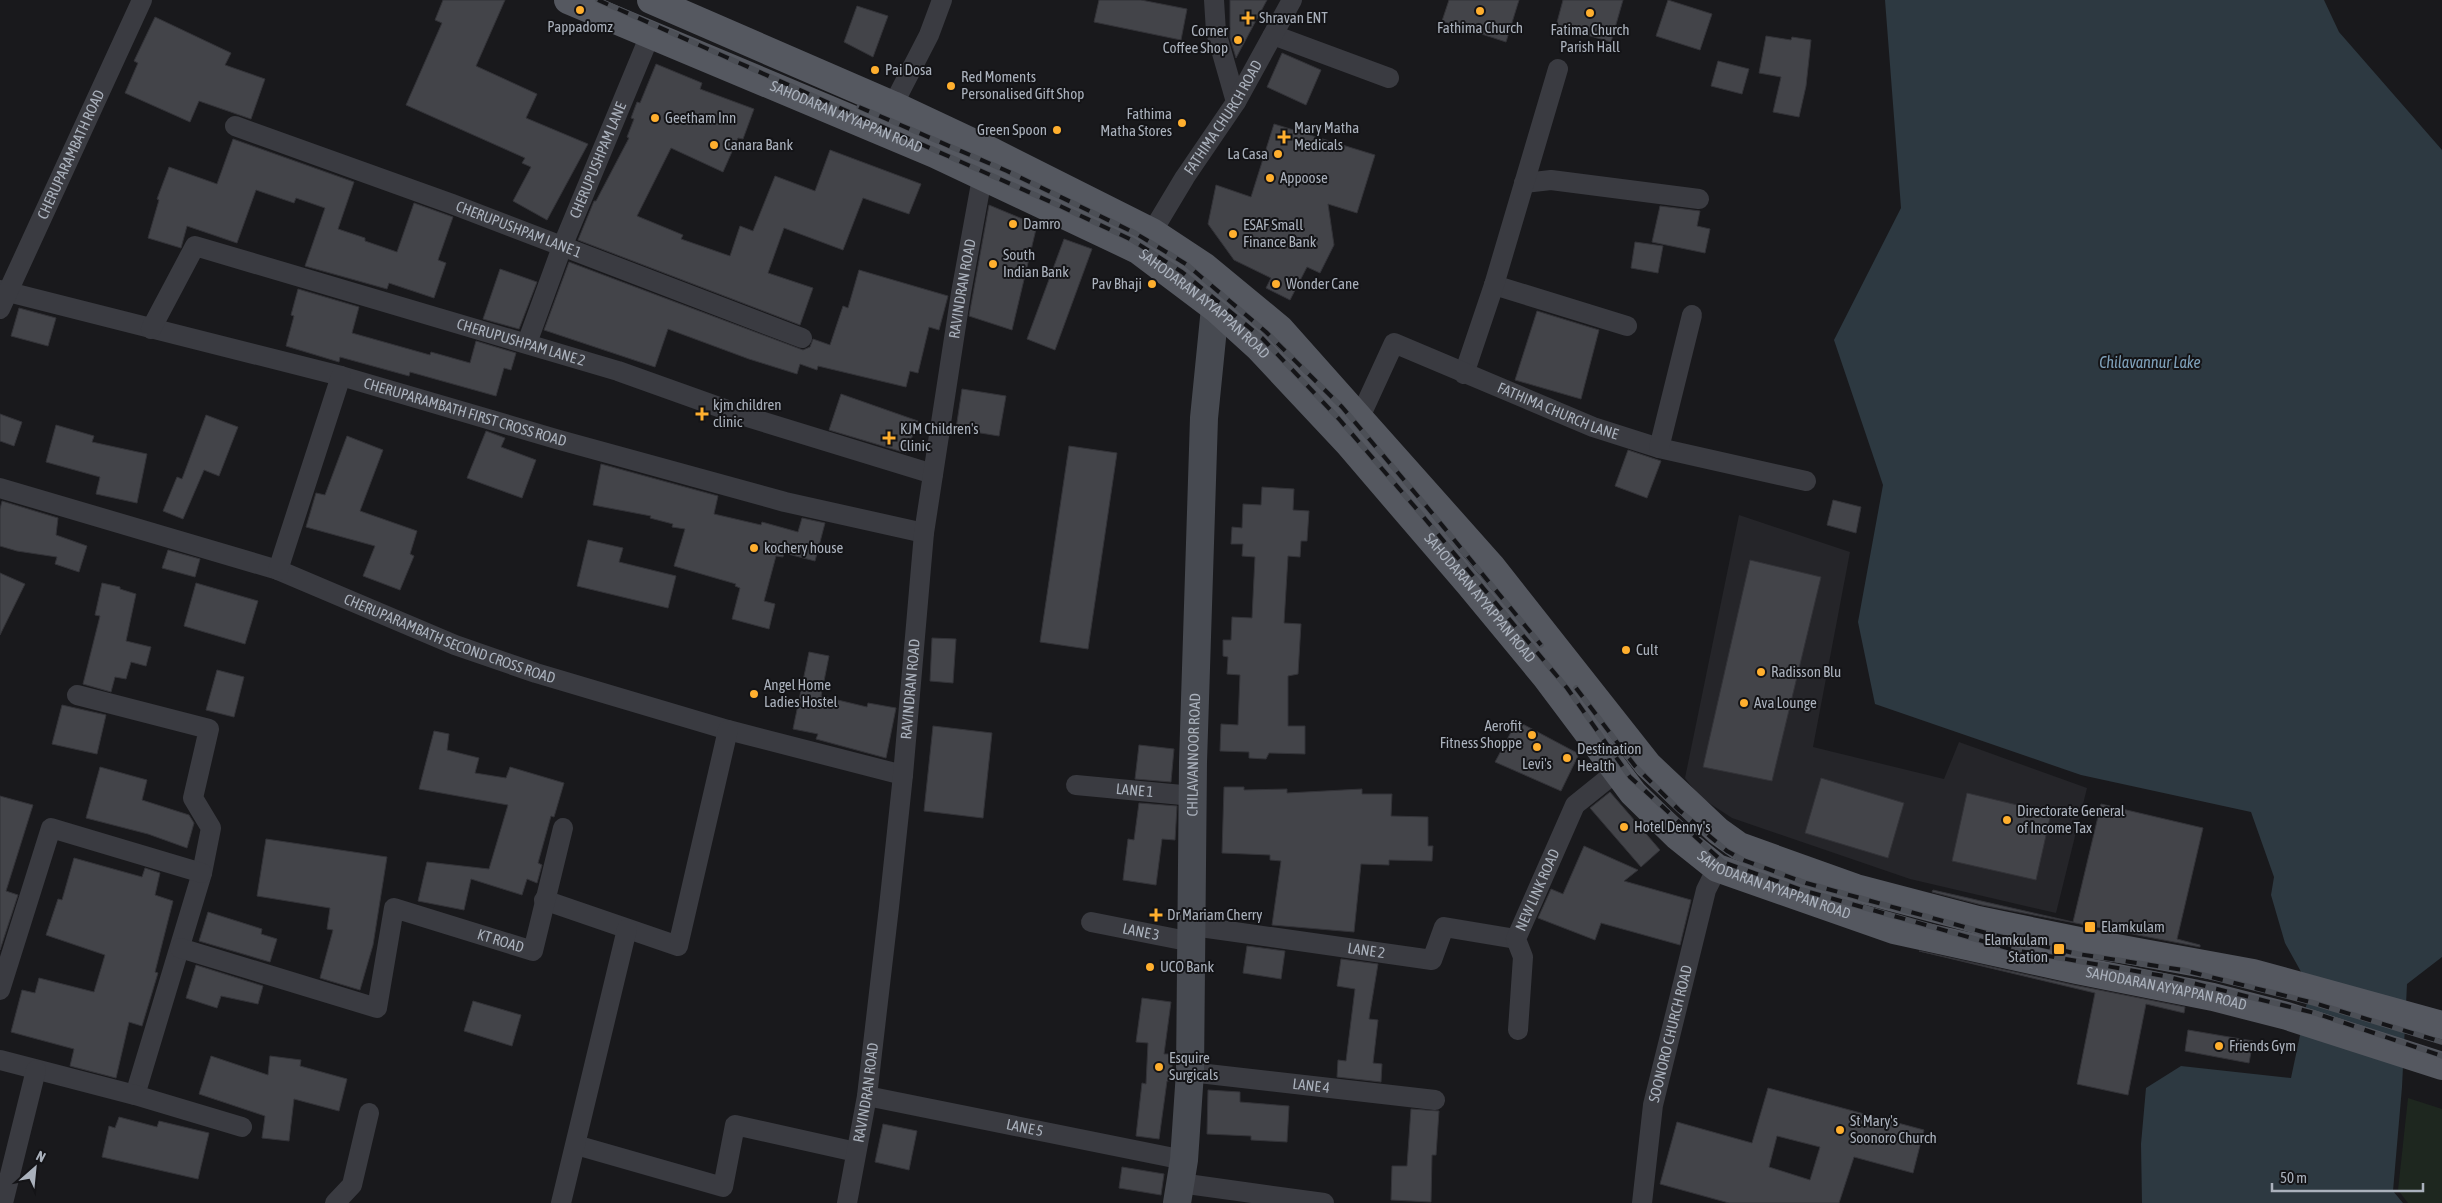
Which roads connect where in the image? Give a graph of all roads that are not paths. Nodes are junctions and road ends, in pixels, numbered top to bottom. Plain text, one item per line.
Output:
1 (142, 0) edge
2 (568, 0) edge
3 (651, 0) edge
4 (942, 0) edge
5 (1214, 0) edge
6 (1292, 0) edge
7 (1273, 35) junction
8 (650, 36) junction
9 (1558, 69) dead end
10 (1389, 78) dead end
11 (1236, 102) junction
12 (893, 105) junction
13 (235, 126) dead end
14 (982, 178) junction
15 (1524, 183) junction
16 (1699, 199) dead end
17 (1144, 241) junction
18 (562, 246) junction
19 (1494, 285) junction
20 (2, 298) edge
21 (1215, 308) junction
22 (1692, 315) dead end
23 (1627, 326) dead end
24 (151, 329) junction
25 (802, 338) dead end
26 (527, 343) junction
27 (1464, 374) junction
28 (341, 376) junction
29 (1360, 417) junction
30 (1659, 448) junction
31 (933, 474) junction
32 (1806, 481) dead end
33 (0, 488) edge
34 (924, 534) junction
35 (278, 570) junction
36 (77, 695) dead end
37 (728, 730) junction
38 (1616, 772) junction
39 (903, 775) junction
40 (1076, 785) dead end
41 (1193, 796) junction
42 (563, 828) dead end
43 (1718, 868) junction
44 (202, 873) junction
45 (544, 900) junction
46 (1091, 922) dead end
47 (627, 929) junction
48 (1192, 934) junction
49 (1516, 939) junction
50 (180, 948) junction
51 (0, 990) edge
52 (2432, 1022) edge
53 (1518, 1030) dead end
54 (0, 1060) edge
55 (2442, 1066) edge
56 (36, 1070) junction
57 (1190, 1072) junction
58 (134, 1095) junction
59 (867, 1096) junction
60 (1434, 1100) dead end
61 (369, 1113) dead end
62 (242, 1127) dead end
63 (576, 1145) junction
64 (856, 1152) junction
65 (1181, 1182) edge
66 (1645, 1202) edge
67 (3, 1203) edge
68 (335, 1203) edge
69 (561, 1203) edge
70 (847, 1203) edge
71 (1324, 1203) edge

1 - 20 street, CHERUPARAMBATH ROAD
2 - 8 main road, SAHODARAN AYYAPPAN ROAD
3 - 12 main road, SAHODARAN AYYAPPAN ROAD
4 - 12 street
5 - 11 street
6 - 7 street, FATHIMA CHURCH ROAD
7 - 10 street
7 - 11 street, FATHIMA CHURCH ROAD
8 - 14 main road, SAHODARAN AYYAPPAN ROAD
8 - 18 street, CHERUPUSHPAM LANE
9 - 15 street
11 - 17 street, FATHIMA CHURCH ROAD
12 - 17 main road, SAHODARAN AYYAPPAN ROAD
13 - 18 street, CHERUPUSHPAM LANE 1
14 - 17 main road, SAHODARAN AYYAPPAN ROAD
14 - 31 street, RAVINDRAN ROAD
15 - 16 street
15 - 19 street
17 - 21 main road, SAHODARAN AYYAPPAN ROAD
17 - 29 main road, SAHODARAN AYYAPPAN ROAD
18 - 25 street, CHERUPUSHPAM LANE 1
18 - 26 street, CHERUPUSHPAM LANE
19 - 23 street
19 - 27 street
20 - 24 street, CHERUPARAMBATH FIRST CROSS ROAD
21 - 38 main road, SAHODARAN AYYAPPAN ROAD
21 - 41 street, CHILAVANNOOR ROAD
22 - 30 street
24 - 26 street, CHERUPUSHPAM LANE 2
24 - 28 street, CHERUPARAMBATH FIRST CROSS ROAD
26 - 31 street, CHERUPUSHPAM LANE 2
27 - 29 street, FATHIMA CHURCH LANE
27 - 30 street, FATHIMA CHURCH LANE
28 - 34 street, CHERUPARAMBATH FIRST CROSS ROAD
28 - 35 street
29 - 52 main road, SAHODARAN AYYAPPAN ROAD
30 - 32 street, FATHIMA CHURCH LANE
31 - 34 street, RAVINDRAN ROAD
33 - 35 street, CHERUPARAMBATH SECOND CROSS ROAD
34 - 39 street, RAVINDRAN ROAD
35 - 37 street, CHERUPARAMBATH SECOND CROSS ROAD
36 - 44 street
37 - 39 street, CHERUPARAMBATH SECOND CROSS ROAD
37 - 47 street
38 - 43 main road, SAHODARAN AYYAPPAN ROAD
38 - 49 street, NEW LINK ROAD
39 - 59 street, RAVINDRAN ROAD
40 - 41 street, LANE 1
41 - 48 street, CHILAVANNOOR ROAD
42 - 45 street
43 - 55 main road, SAHODARAN AYYAPPAN ROAD
43 - 66 street, SOONORO CHURCH ROAD
44 - 50 street
44 - 51 street
45 - 47 street
45 - 50 street, KT ROAD
46 - 48 street, LANE 3
47 - 63 street
48 - 49 street, LANE 2
48 - 57 street, CHILAVANNOOR ROAD
49 - 53 street, NEW LINK ROAD
50 - 58 street
54 - 56 street
56 - 58 street
56 - 67 street
57 - 60 street, LANE 4
57 - 65 street, CHILAVANNOOR ROAD
58 - 62 street
59 - 64 street, RAVINDRAN ROAD
59 - 65 street, LANE 5
61 - 68 street
63 - 64 street
63 - 69 street
64 - 70 street, RAVINDRAN ROAD
65 - 71 street, LANE 5

